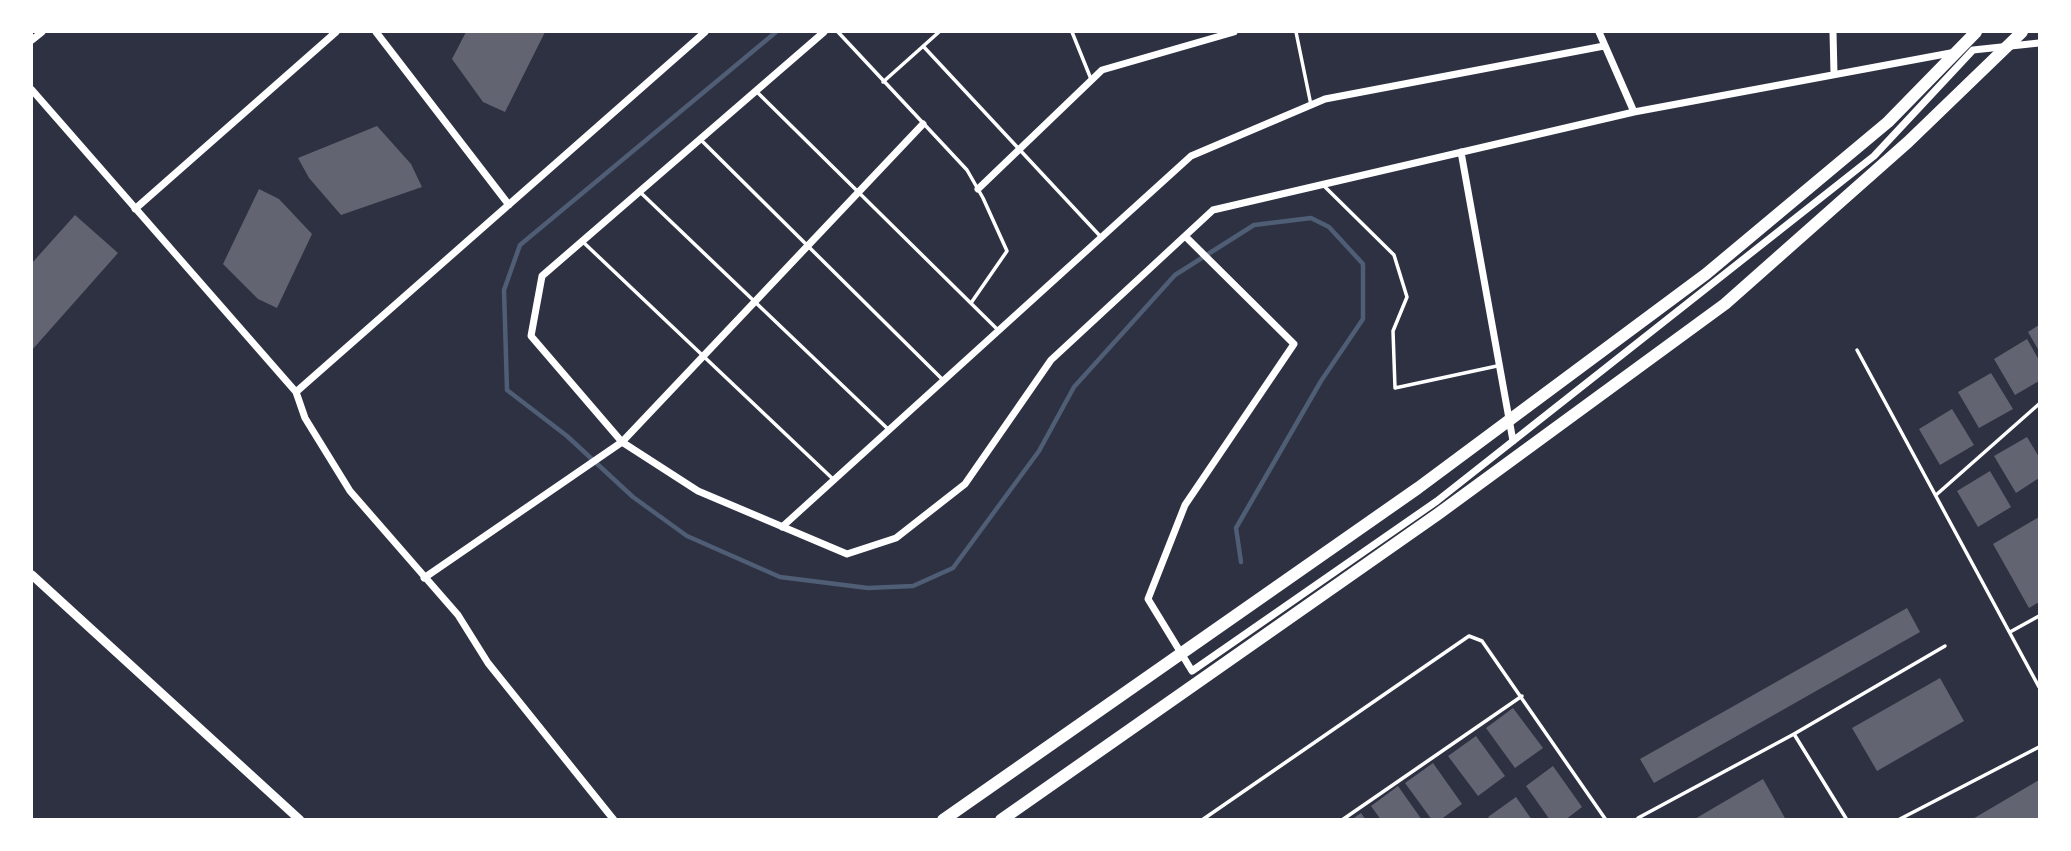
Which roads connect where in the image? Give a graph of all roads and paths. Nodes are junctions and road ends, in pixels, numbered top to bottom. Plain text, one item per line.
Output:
1 (42, 32) edge
2 (336, 32) edge
3 (376, 32) edge
4 (705, 32) edge
5 (824, 32) edge
6 (838, 32) edge
7 (939, 32) edge
8 (1072, 32) edge
9 (1234, 32) edge
10 (1296, 32) edge
11 (1599, 32) edge
12 (1833, 32) edge
13 (1976, 32) edge
14 (2022, 32) edge
15 (32, 40) edge
16 (2039, 43) edge
17 (923, 46) junction
18 (1604, 46) junction
19 (1973, 50) junction
20 (1834, 74) junction
21 (1092, 80) junction
22 (883, 82) junction
23 (32, 90) edge
24 (756, 91) junction
25 (1311, 105) junction
26 (1634, 112) junction
27 (923, 124) junction
28 (700, 139) junction
29 (1020, 149) junction
30 (1461, 152) junction
31 (1323, 185) junction
32 (978, 189) junction
33 (639, 192) junction
34 (858, 192) junction
35 (509, 205) junction
36 (135, 209) junction
37 (1185, 236) junction
38 (1101, 237) junction
39 (582, 241) junction
40 (808, 246) junction
41 (755, 302) junction
42 (971, 303) junction
43 (998, 330) junction
44 (1857, 349) dead end
45 (703, 356) junction
46 (1500, 365) junction
47 (943, 380) junction
48 (296, 391) junction
49 (2039, 404) edge
50 (889, 429) junction
51 (1513, 441) junction
52 (619, 444) junction
53 (834, 480) junction
54 (1936, 496) junction
55 (782, 527) junction
56 (32, 575) edge
57 (424, 578) junction
58 (2039, 616) edge
59 (2010, 632) junction
60 (1945, 646) dead end
61 (2039, 687) edge
62 (1522, 696) junction
63 (1794, 734) junction
64 (2039, 747) edge
65 (1638, 818) edge
66 (300, 820) edge
67 (614, 820) edge
68 (943, 820) edge
69 (1001, 820) edge
70 (1202, 820) edge
71 (1342, 820) edge
72 (1606, 820) edge
73 (1847, 820) edge
74 (1898, 820) edge

1 - 15 street
2 - 36 street
3 - 35 street
4 - 35 street
5 - 24 street
6 - 22 lane
7 - 17 lane
8 - 21 lane
9 - 21 street
10 - 25 lane
11 - 18 street
12 - 20 street
13 - 68 highway
14 - 69 highway
16 - 19 street
17 - 22 lane
17 - 29 lane
18 - 25 street
18 - 26 street
19 - 20 street
19 - 51 street
20 - 26 street
21 - 29 street
22 - 27 lane
23 - 36 street
24 - 28 street
24 - 34 lane
25 - 38 street
26 - 30 street
27 - 32 lane
27 - 34 street
28 - 33 street
28 - 40 lane
29 - 32 street
29 - 38 lane
30 - 31 street
30 - 46 street
31 - 37 street
31 - 46 lane
32 - 42 lane
33 - 39 street
33 - 41 lane
34 - 40 street
34 - 42 lane
35 - 48 street
36 - 48 street
37 - 51 street
37 - 55 street
38 - 43 street
39 - 45 lane
39 - 52 street
40 - 41 street
40 - 47 lane
41 - 45 street
41 - 50 lane
42 - 43 lane
43 - 47 street
44 - 54 lane
45 - 52 street
45 - 53 lane
46 - 51 street
47 - 50 street
48 - 57 street
49 - 54 lane
50 - 53 street
52 - 55 street
52 - 57 street
53 - 55 street
54 - 59 lane
56 - 66 street
57 - 67 street
58 - 59 lane
59 - 61 lane
60 - 63 lane
62 - 70 lane
62 - 71 lane
62 - 72 lane
63 - 65 lane
63 - 73 lane
64 - 74 lane

